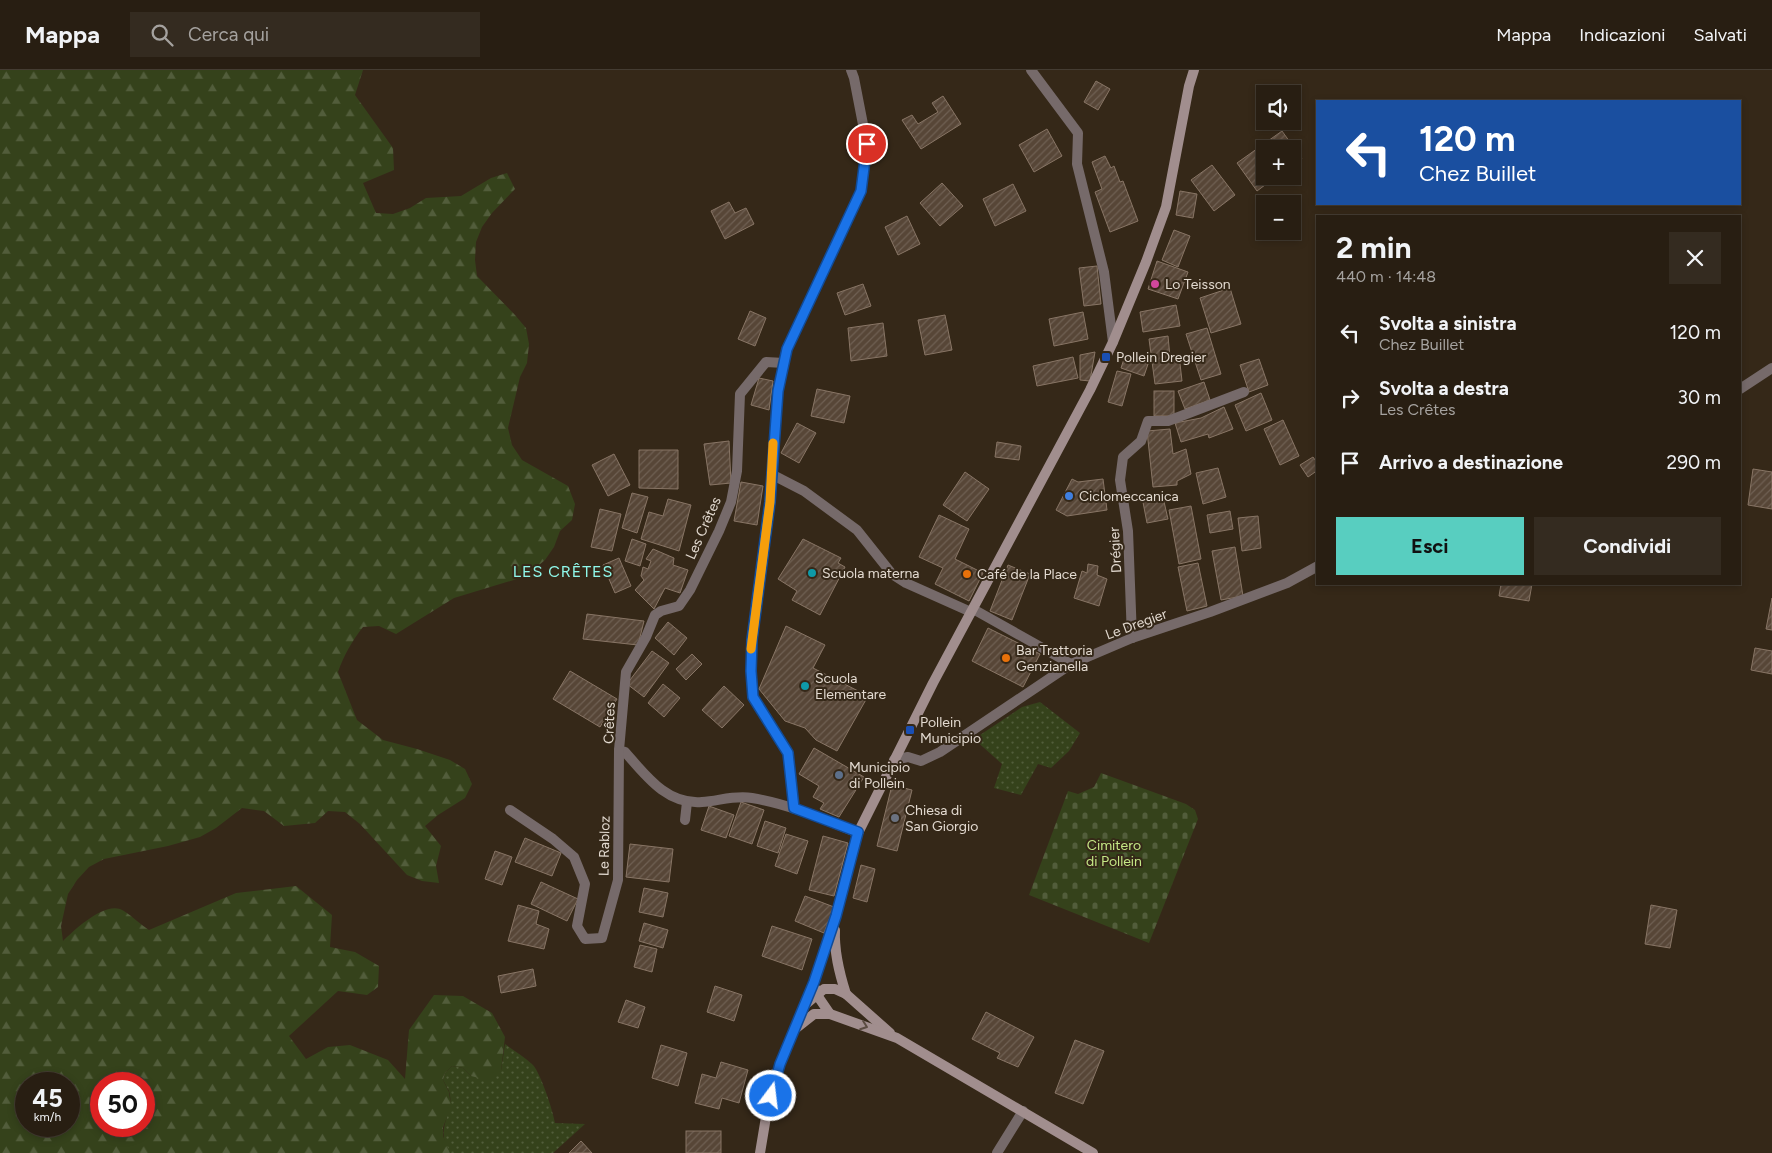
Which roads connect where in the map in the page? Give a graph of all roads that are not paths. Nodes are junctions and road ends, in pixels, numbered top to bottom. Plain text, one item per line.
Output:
1 (851, 70) edge
2 (1030, 70) edge
3 (1194, 70) edge
4 (1113, 342) junction
5 (784, 362) junction
6 (1772, 368) edge
7 (1741, 388) edge
8 (1244, 392) dead end
9 (771, 474) junction
10 (1316, 567) edge
11 (972, 611) junction
12 (1132, 638) junction
13 (1071, 664) junction
14 (626, 672) joint
15 (619, 750) junction
16 (894, 760) junction
17 (687, 802) junction
18 (794, 808) junction
19 (510, 810) dead end
20 (685, 820) dead end
21 (858, 832) junction
22 (836, 916) junction
23 (814, 982) junction
24 (846, 994) junction
25 (817, 995) junction
26 (804, 1005) junction
27 (830, 1014) junction
28 (793, 1030) junction
29 (897, 1038) junction
30 (1023, 1111) junction
31 (760, 1153) edge
32 (997, 1153) edge
33 (1094, 1153) edge

1 - 5 street
2 - 4 street
3 - 4 main road
4 - 11 main road
5 - 9 street
5 - 14 street, Les Crêtes
6 - 7 street
8 - 12 street, Drégier
9 - 11 street
9 - 18 street
10 - 12 street, Le Dregier
11 - 13 street
11 - 16 main road
12 - 13 street, Le Dregier
13 - 16 street, Le Dregier
14 - 15 street, Crêtes
15 - 17 street, Crêtes
15 - 19 street, Le Rabloz
16 - 21 main road
17 - 18 street
17 - 20 street
18 - 21 street
21 - 22 main road
22 - 23 main road
22 - 24 main road
23 - 25 main road
23 - 26 main road
24 - 25 main road
24 - 29 main road
25 - 26 main road
25 - 27 main road
26 - 28 main road
27 - 28 main road
27 -> 29 main road
28 - 31 main road
29 - 30 main road
30 - 32 street
30 - 33 main road

